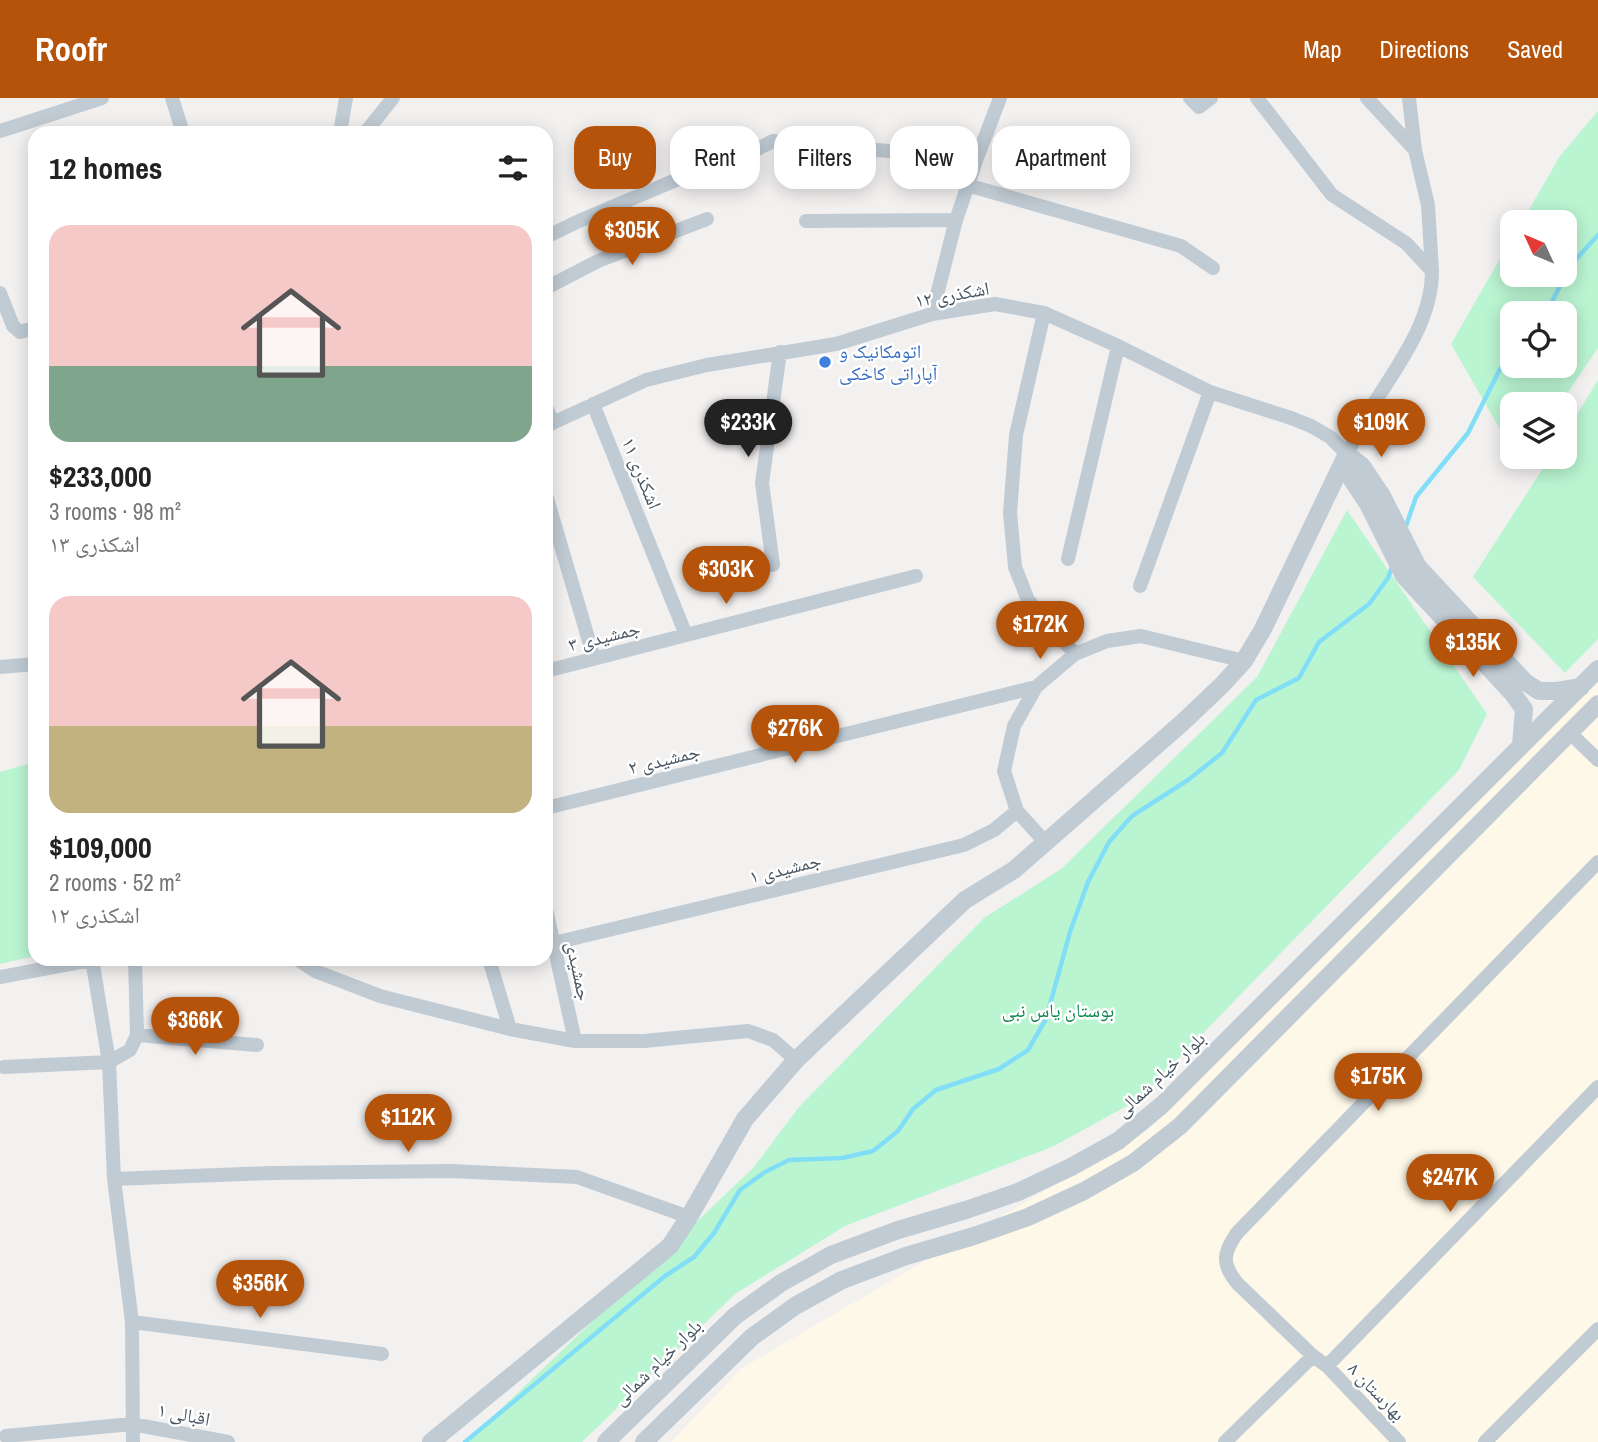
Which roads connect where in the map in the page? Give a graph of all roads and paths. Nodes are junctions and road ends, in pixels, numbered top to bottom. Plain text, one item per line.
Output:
1 (102, 98) edge
2 (172, 98) edge
3 (346, 98) edge
4 (393, 98) edge
5 (1000, 98) edge
6 (1190, 98) edge
7 (1212, 98) edge
8 (1257, 98) edge
9 (1367, 98) edge
10 (1409, 98) edge
11 (181, 126) edge
12 (341, 126) edge
13 (371, 126) edge
14 (0, 131) edge
15 (1415, 150) junction
16 (890, 151) edge
17 (978, 155) edge
18 (978, 188) edge
19 (966, 189) edge
20 (707, 219) dead end
21 (956, 220) junction
22 (806, 221) dead end
23 (553, 234) edge
24 (1213, 268) dead end
25 (1432, 271) junction
26 (553, 284) edge
27 (0, 293) edge
28 (1044, 313) junction
29 (932, 314) junction
30 (28, 330) edge
31 (1118, 346) junction
32 (780, 352) junction
33 (1210, 393) junction
34 (593, 404) junction
35 (553, 423) edge
36 (1347, 454) junction
37 (553, 519) edge
38 (1068, 559) dead end
39 (773, 565) dead end
40 (916, 576) dead end
41 (1140, 586) dead end
42 (1440, 604) junction
43 (686, 635) junction
44 (1075, 654) junction
45 (594, 658) junction
46 (1244, 661) junction
47 (28, 665) edge
48 (0, 667) edge
49 (553, 669) edge
50 (1598, 669) edge
51 (1036, 687) junction
52 (1581, 687) junction
53 (1598, 704) edge
54 (1570, 733) junction
55 (1521, 746) junction
56 (1598, 760) edge
57 (553, 806) edge
58 (1017, 811) junction
59 (1045, 842) junction
60 (1598, 862) edge
61 (553, 939) edge
62 (554, 943) junction
63 (1303, 965) junction
64 (57, 966) edge
65 (95, 966) edge
66 (135, 966) edge
67 (308, 966) edge
68 (491, 966) edge
69 (0, 977) edge
70 (1321, 984) junction
71 (510, 1029) junction
72 (137, 1035) junction
73 (575, 1041) junction
74 (257, 1045) dead end
75 (796, 1060) junction
76 (109, 1062) junction
77 (4, 1068) dead end
78 (1598, 1087) edge
79 (114, 1179) junction
80 (689, 1217) junction
81 (132, 1322) junction
82 (1598, 1329) edge
83 (382, 1354) dead end
84 (1312, 1356) junction
85 (1326, 1366) junction
86 (132, 1423) junction
87 (6, 1436) dead end
88 (133, 1442) edge
89 (228, 1442) edge
90 (430, 1442) edge
91 (606, 1442) edge
92 (644, 1442) edge
93 (1225, 1442) edge
94 (1399, 1442) edge
95 (1485, 1442) edge

1 - 14 street
2 - 11 street
3 - 12 street
4 - 13 street
5 - 17 street
6 - 7 street
8 - 25 street
9 - 15 street
10 - 15 street
15 - 25 street
16 - 23 street
18 - 24 street
19 - 21 street
20 - 26 street
21 - 22 street
21 - 29 street
25 - 36 street
27 - 30 street
28 - 29 street, اشکذری ۱۲
28 - 31 street, اشکذری ۱۲
28 - 44 street
29 - 32 street, اشکذری ۱۲
31 - 33 street, اشکذری ۱۲
31 - 38 street
32 - 34 street, اشکذری ۱۲
32 - 39 street
33 - 36 street, اشکذری ۱۲
33 - 41 street
34 - 35 street, اشکذری ۱۲
34 - 43 street, اشکذری ۱۱
36 - 42 street
36 - 46 street
37 - 45 street
40 - 43 street, جمشیدی ۳
42 - 52 street
42 - 55 street
43 - 45 street, جمشیدی ۳
44 - 46 street
44 - 51 street
45 - 49 street, جمشیدی ۳
46 - 59 street
47 - 48 street
50 - 52 street, بلوار خیام شمالی
51 - 57 street, جمشیدی ۲
51 - 58 street
52 - 55 street, بلوار خیام شمالی
53 - 54 street
54 - 56 street
54 - 70 street
55 - 63 street, بلوار خیام شمالی
58 - 59 street
58 - 62 street, جمشیدی ۱
59 - 75 street
60 - 84 street, بهارستان ۸
61 - 62 street, جمشیدی
62 - 73 street, جمشیدی
63 - 70 street
63 - 91 street, بلوار خیام شمالی
64 - 69 street
65 - 76 street
66 - 72 street
67 - 71 street
68 - 71 street
70 - 92 street
71 - 73 street
72 - 74 street
72 - 76 street
73 - 75 street
75 - 80 street
76 - 77 street
76 - 79 street
78 - 85 street
79 - 80 street
79 - 81 street
80 - 90 street
81 - 83 street
81 - 86 street
82 - 95 street
84 - 85 street, بهارستان ۸
84 - 93 street
85 - 94 street, بهارستان ۸
86 - 87 street, اقبالی ۱
86 - 88 street
86 - 89 street, اقبالی ۱

